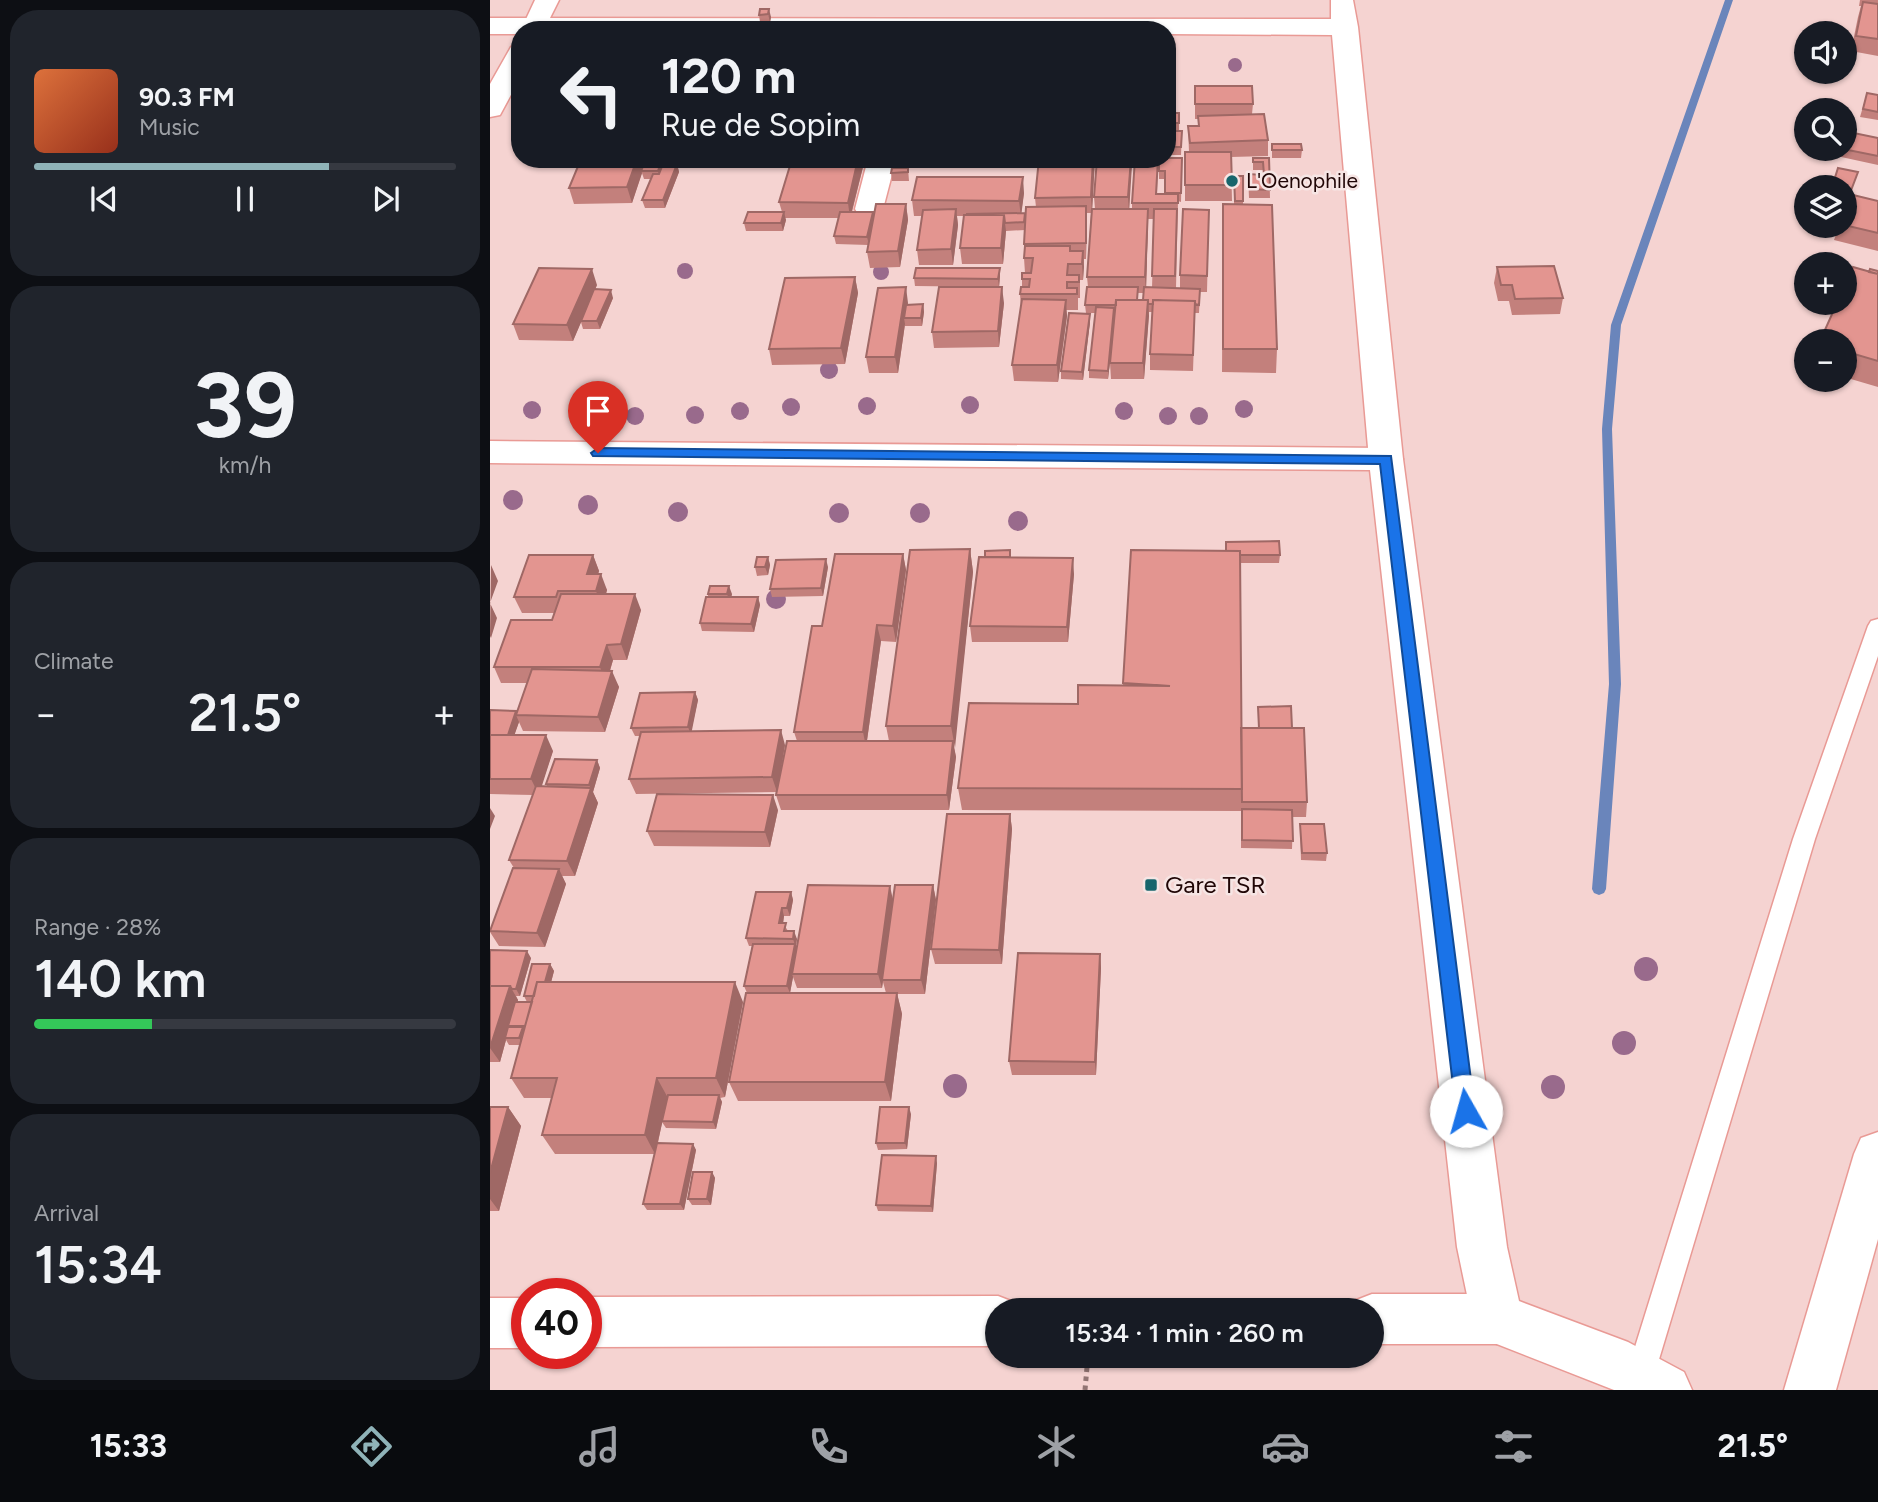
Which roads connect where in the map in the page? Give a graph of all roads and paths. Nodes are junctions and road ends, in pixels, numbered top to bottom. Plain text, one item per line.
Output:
1 (547, 0) edge
2 (1343, 13) edge
3 (536, 21) edge
4 (1128, 21) edge
5 (490, 26) edge
6 (511, 27) edge
7 (511, 69) edge
8 (490, 109) edge
9 (880, 168) edge
10 (869, 209) edge
11 (490, 452) edge
12 (1386, 459) junction
13 (1878, 626) edge
14 (1878, 1154) edge
15 (1497, 1319) junction
16 (1384, 1320) edge
17 (985, 1321) edge
18 (602, 1322) edge
19 (490, 1323) edge
20 (511, 1323) edge
21 (1087, 1368) edge
22 (1653, 1383) edge
23 (1085, 1390) edge
24 (1810, 1390) edge

1 - 3 main road
2 - 4 main road
2 - 12 main road
5 - 6 main road
7 - 8 main road
9 - 10 main road
11 - 12 main road
12 - 15 main road
13 - 22 lane
14 - 24 main road
15 - 16 main road
15 - 22 main road
17 - 18 main road
19 - 20 main road
21 - 23 path

